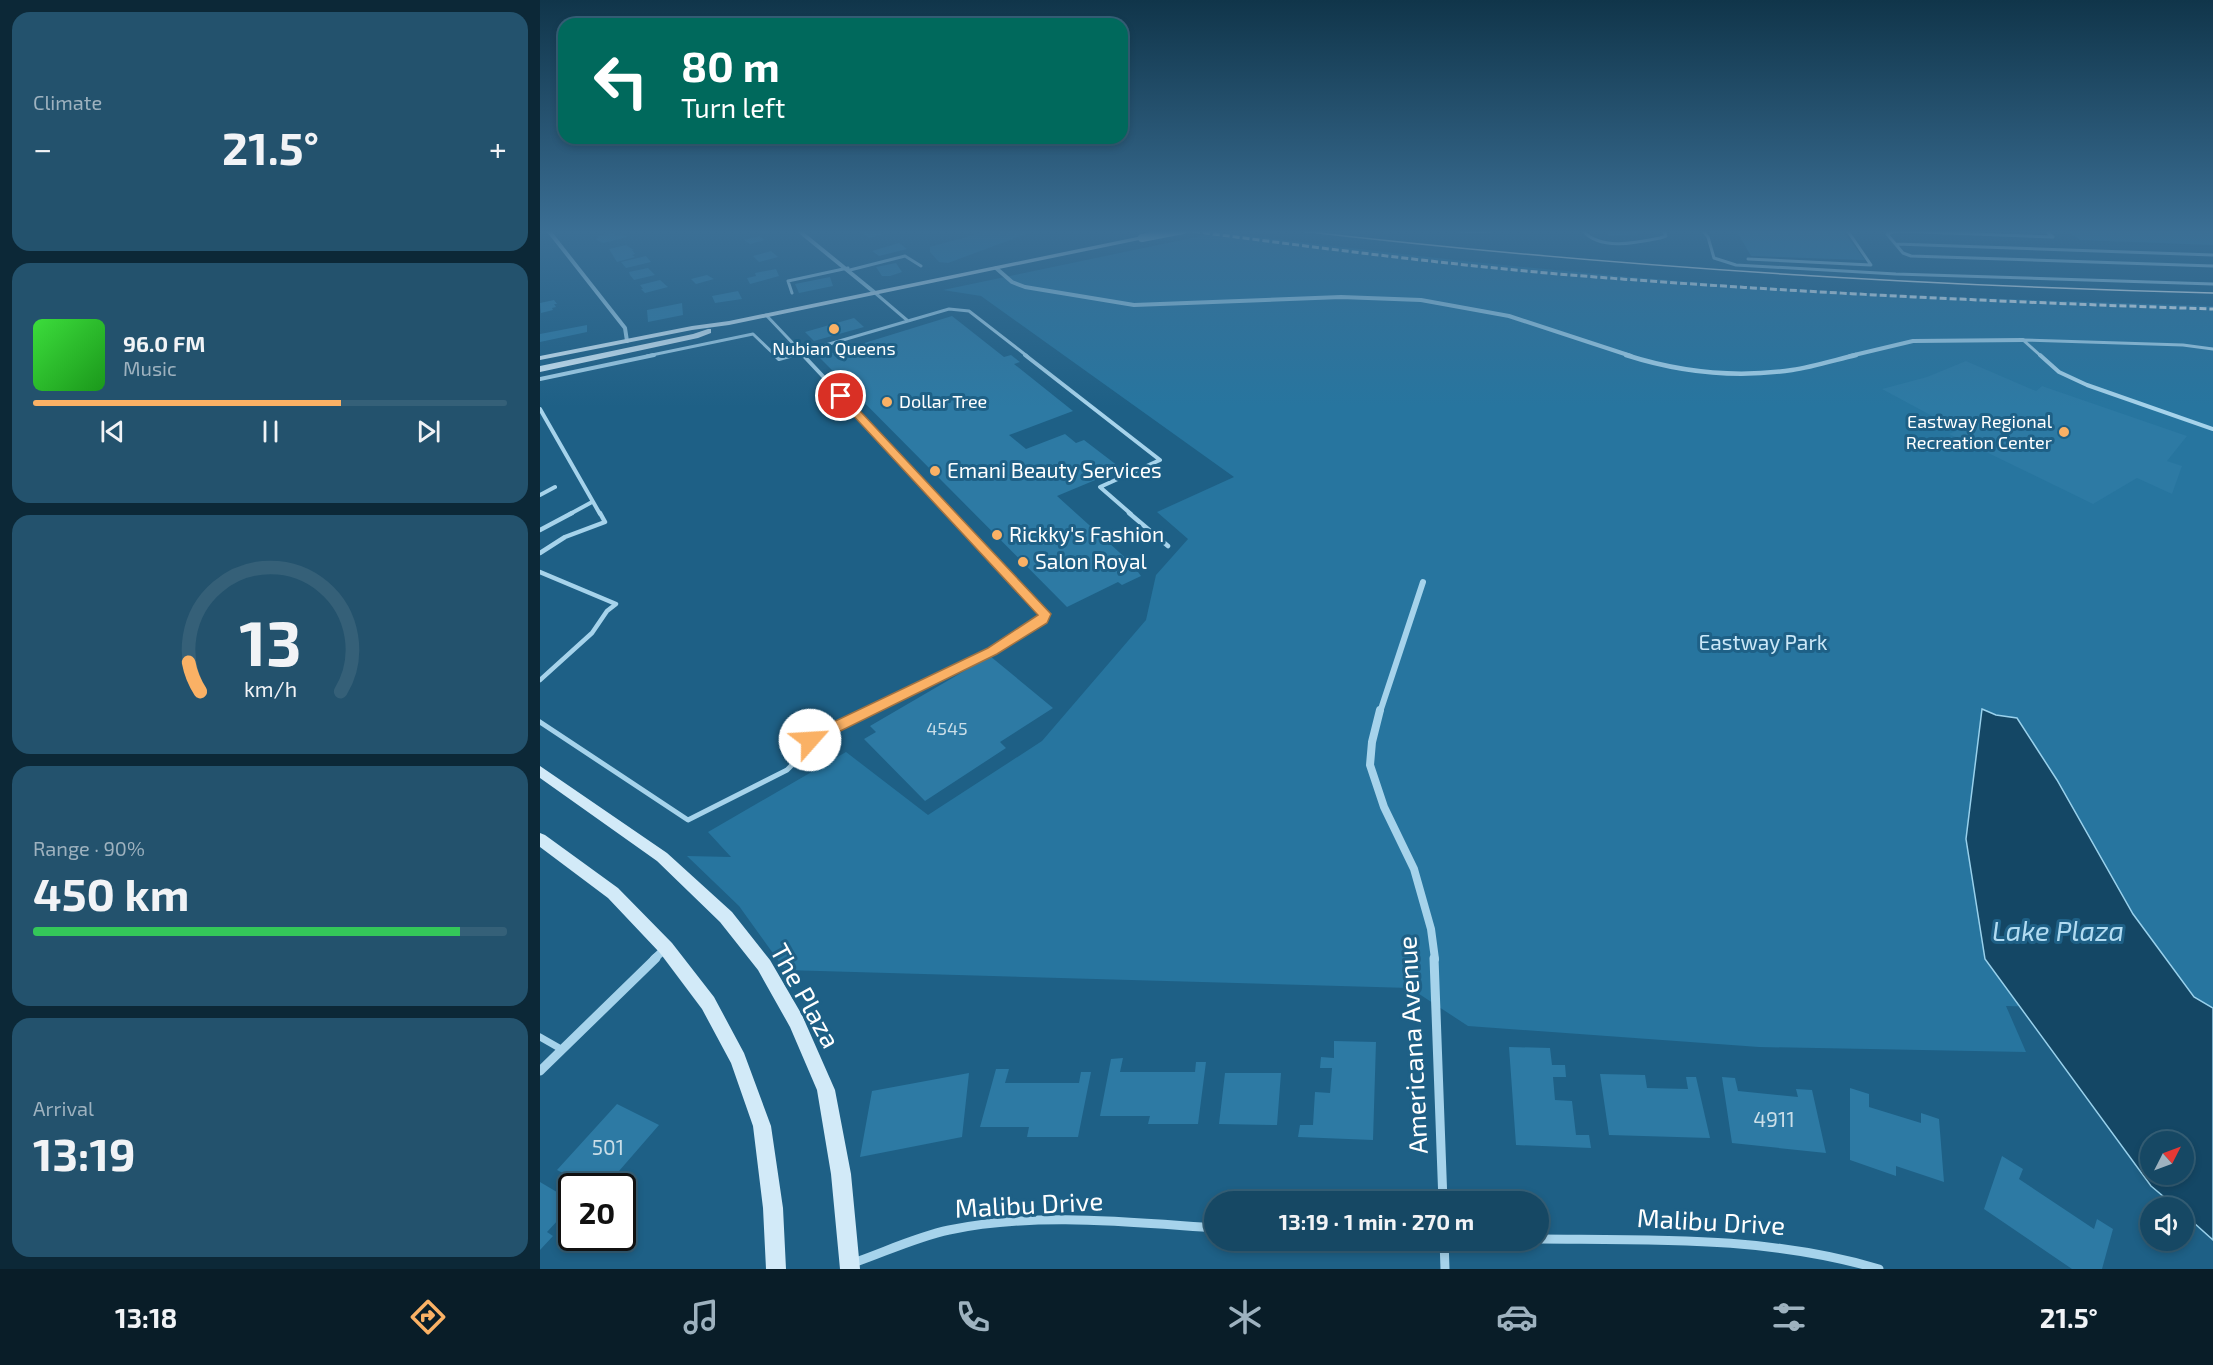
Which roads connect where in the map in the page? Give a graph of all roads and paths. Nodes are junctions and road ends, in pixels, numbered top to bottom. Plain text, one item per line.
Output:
1 (594, 289) edge
2 (791, 289) edge
3 (871, 289) edge
4 (888, 289) edge
5 (1043, 289) edge
6 (874, 292) junction
7 (792, 293) dead end
8 (766, 315) junction
9 (908, 321) junction
10 (729, 323) junction
11 (2023, 340) junction
12 (627, 341) junction
13 (2213, 349) edge
14 (800, 353) junction
15 (540, 358) edge
16 (540, 369) edge
17 (540, 379) edge
18 (540, 409) edge
19 (2213, 429) edge
20 (555, 488) dead end
21 (540, 495) edge
22 (592, 502) junction
23 (540, 530) edge
24 (1168, 546) dead end
25 (540, 553) edge
26 (540, 572) edge
27 (1423, 582) dead end
28 (540, 680) edge
29 (540, 722) edge
30 (540, 771) edge
31 (540, 839) edge
32 (666, 948) junction
33 (540, 1037) edge
34 (562, 1050) junction
35 (540, 1071) edge
36 (1443, 1191) edge
37 (1204, 1227) edge
38 (1549, 1239) edge
39 (1444, 1251) edge
40 (850, 1267) edge
41 (776, 1269) edge
42 (1444, 1269) edge
43 (1879, 1269) edge

1 - 12 street
2 - 7 lane
3 - 6 street
4 - 6 main road
5 - 11 street
6 - 8 main road
6 - 9 lane
8 - 10 main road
8 - 14 lane
9 - 14 lane
9 - 24 lane
10 - 12 main road
10 - 16 main road
11 - 13 lane
11 - 19 lane
12 - 15 main road
14 - 17 lane
14 - 29 lane
18 - 22 lane
20 - 21 lane
22 - 23 lane
22 - 25 lane
26 - 28 lane
27 - 36 street, Americana Avenue
30 - 40 main road, The Plaza
31 - 32 main road
32 - 34 street
32 - 41 main road
33 - 34 lane
34 - 35 street
37 - 40 street, Malibu Drive
38 - 43 street, Malibu Drive
39 - 42 street

